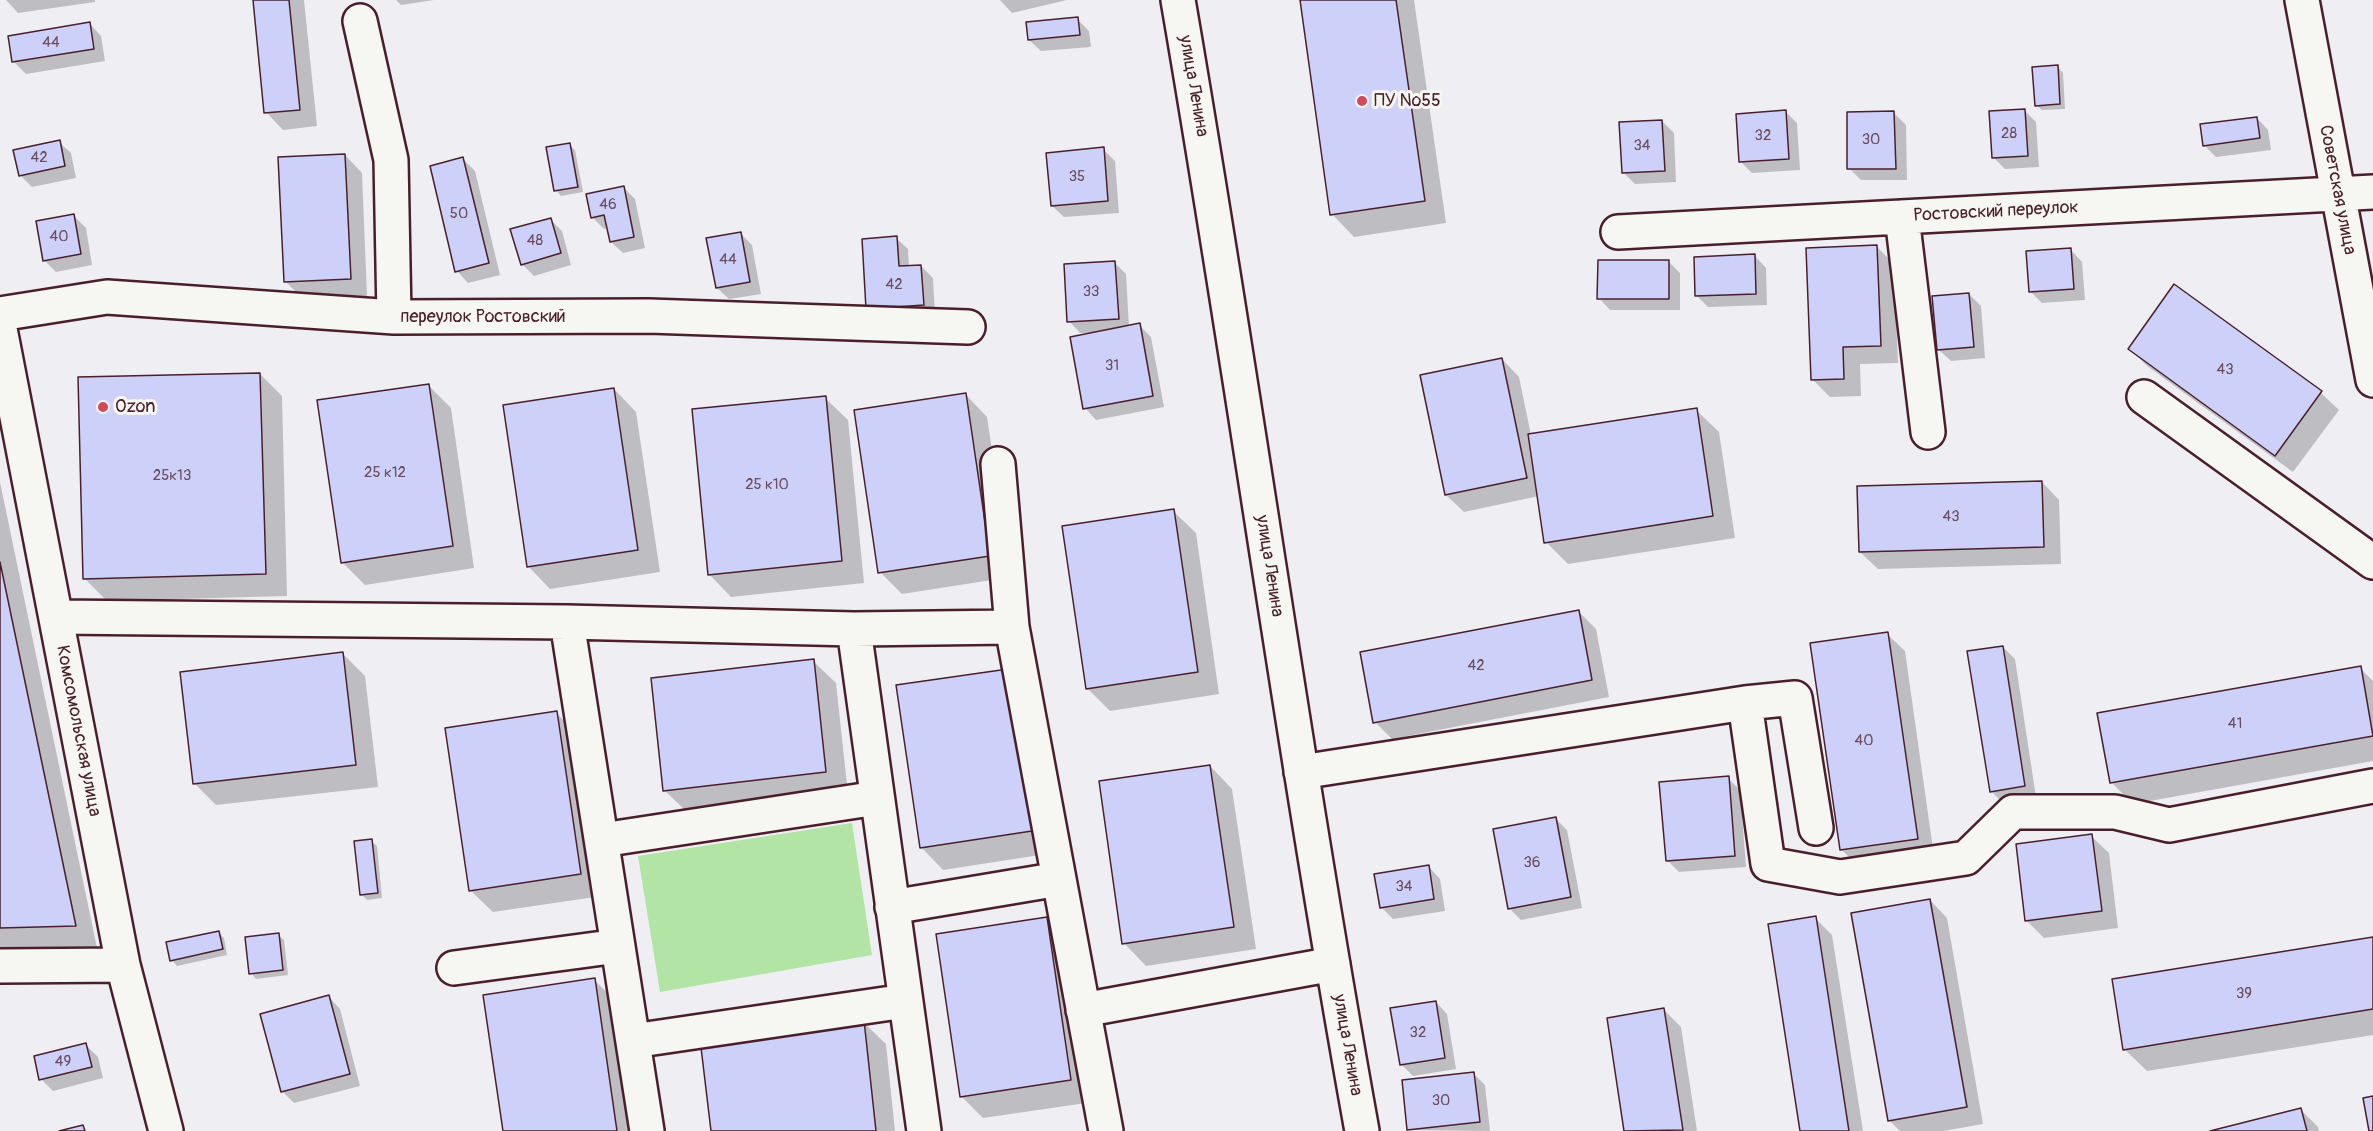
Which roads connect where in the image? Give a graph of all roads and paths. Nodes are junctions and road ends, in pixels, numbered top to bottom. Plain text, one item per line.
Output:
1 (1178, 0) edge
2 (2302, 0) edge
3 (360, 21) dead end
4 (2373, 192) edge
5 (2338, 194) junction
6 (1902, 217) junction
7 (1618, 232) dead end
8 (0, 314) edge
9 (394, 317) junction
10 (968, 327) dead end
11 (0, 329) edge
12 (2373, 380) edge
13 (2144, 397) dead end
14 (1928, 432) dead end
15 (998, 464) dead end
16 (2373, 562) edge
17 (56, 617) junction
18 (567, 622) junction
19 (1012, 627) junction
20 (854, 629) junction
21 (1745, 703) junction
22 (1301, 772) junction
23 (2373, 786) edge
24 (877, 798) junction
25 (1816, 828) dead end
26 (602, 840) junction
27 (1059, 879) junction
28 (892, 907) junction
29 (618, 946) junction
30 (1333, 964) junction
31 (123, 965) junction
32 (0, 966) edge
33 (454, 968) dead end
34 (905, 1001) junction
35 (1083, 1010) junction
36 (633, 1041) junction
37 (165, 1131) edge
38 (647, 1131) edge
39 (924, 1131) edge
40 (1106, 1131) edge
41 (1362, 1131) edge

1 - 22 street, улица Ленина
2 - 5 street, Советская улица
3 - 9 street
4 - 5 street, Ростовский переулок
5 - 6 street, Ростовский переулок
5 - 12 street, Советская улица
6 - 7 street, Ростовский переулок
6 - 14 street
8 - 9 street, переулок Ростовский
9 - 10 street, переулок Ростовский
11 - 17 street, Комсомольская улица
13 - 16 street
15 - 19 street
17 - 18 street
17 - 31 street, Комсомольская улица
18 - 20 street
18 - 26 street
19 - 20 street
19 - 27 street
20 - 24 street
21 - 22 street
21 - 23 street
21 - 25 street
22 - 30 street, улица Ленина
24 - 26 street
24 - 28 street
26 - 29 street
27 - 28 street
27 - 35 street
28 - 34 street
29 - 33 street
29 - 36 street
30 - 35 street
30 - 41 street, улица Ленина
31 - 32 street
31 - 37 street, Комсомольская улица
34 - 36 street
34 - 39 street
35 - 40 street
36 - 38 street

